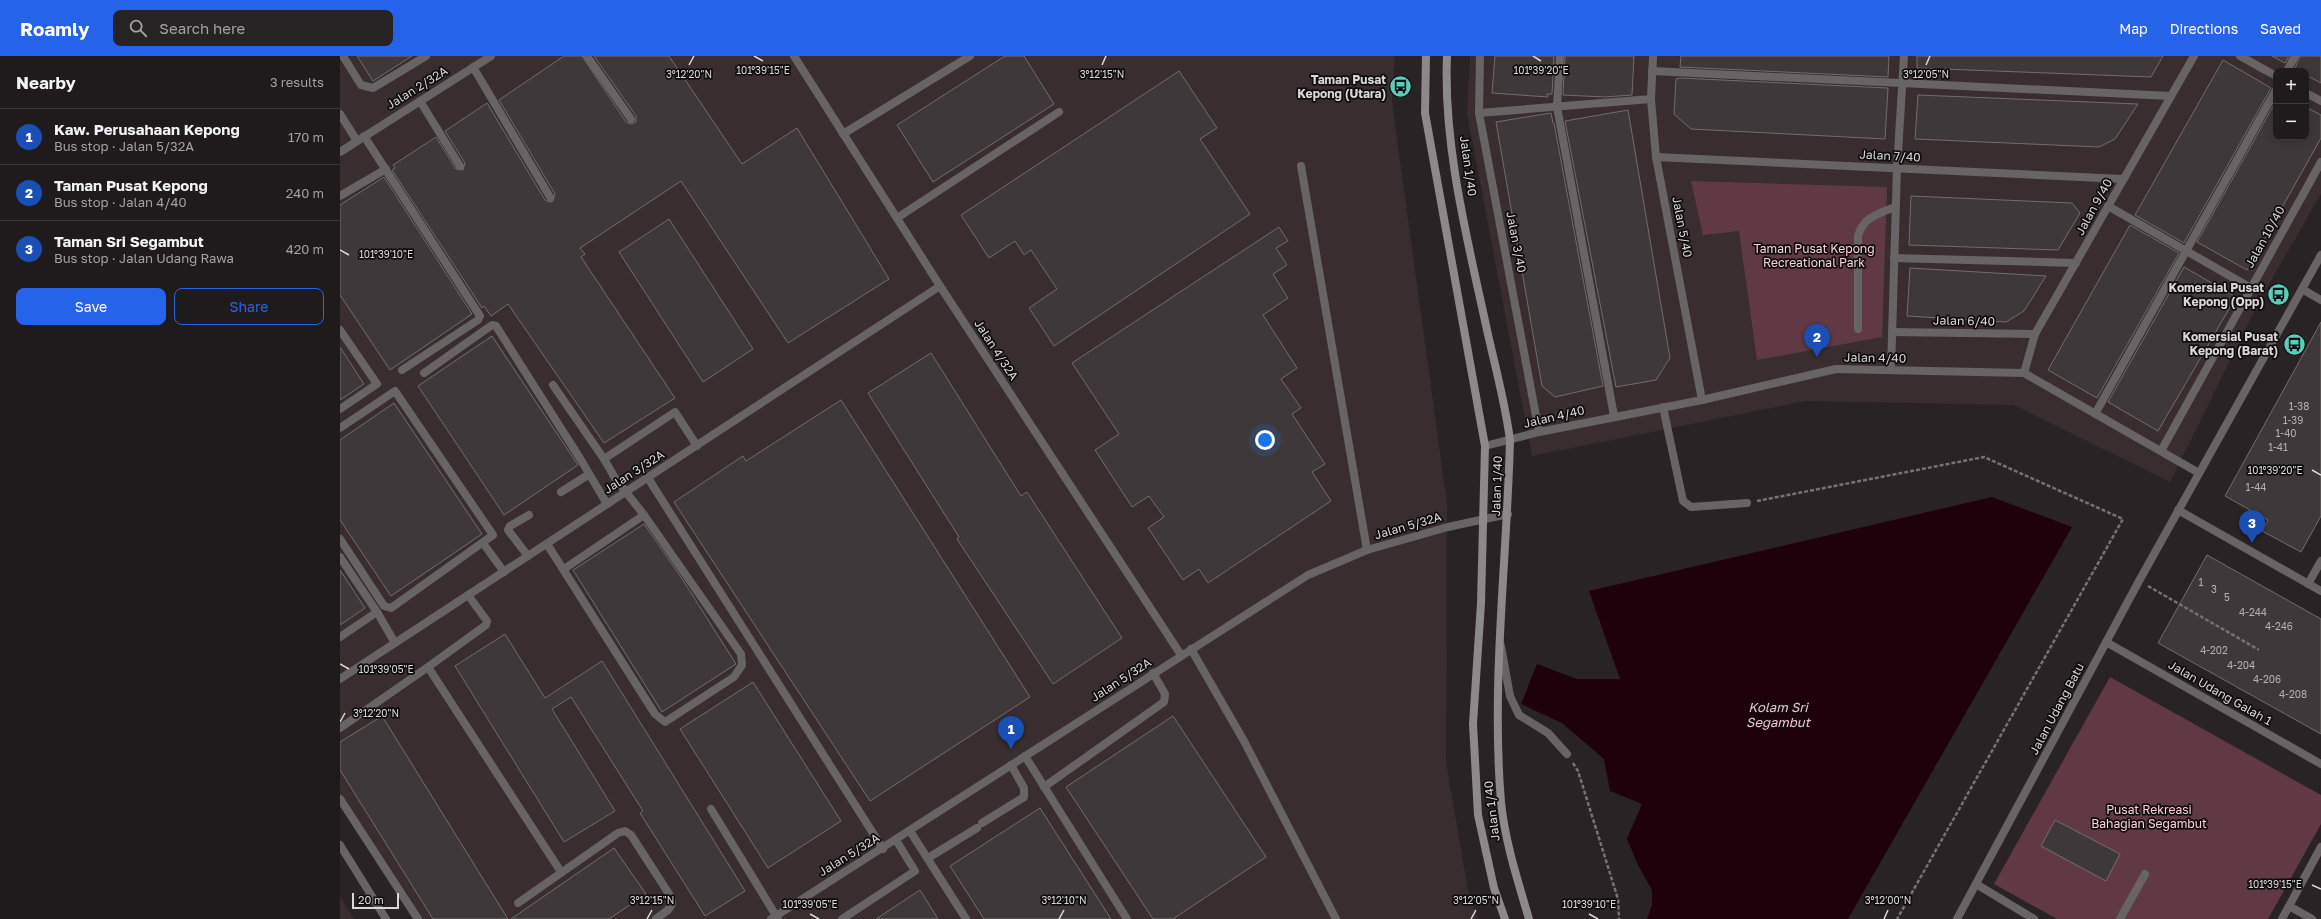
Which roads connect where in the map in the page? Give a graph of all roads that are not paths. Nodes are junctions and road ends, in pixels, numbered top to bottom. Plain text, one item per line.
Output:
1 (426, 56) edge
2 (491, 56) edge
3 (587, 56) edge
4 (794, 56) edge
5 (970, 56) edge
6 (1426, 56) edge
7 (1446, 56) edge
8 (1480, 56) edge
9 (1560, 56) edge
10 (1653, 56) edge
11 (1904, 56) edge
12 (2194, 56) edge
13 (2240, 56) edge
14 (2295, 56) edge
15 (343, 60) edge
16 (473, 67) junction
17 (2289, 68) edge
18 (1652, 71) junction
19 (2273, 74) edge
20 (1902, 82) junction
21 (2273, 95) edge
22 (2309, 95) edge
23 (2171, 96) junction
24 (1651, 99) junction
25 (420, 101) junction
26 (2321, 101) edge
27 (1557, 107) junction
28 (1059, 112) dead end
29 (1479, 113) junction
30 (340, 114) edge
31 (631, 119) dead end
32 (843, 134) junction
33 (364, 136) junction
34 (357, 141) junction
35 (340, 152) edge
36 (1656, 157) junction
37 (2321, 162) edge
38 (460, 166) dead end
39 (1301, 166) dead end
40 (1897, 168) junction
41 (386, 169) junction
42 (2123, 179) junction
43 (340, 196) edge
44 (550, 197) dead end
45 (2108, 206) junction
46 (1895, 207) junction
47 (897, 218) junction
48 (2186, 251) junction
49 (2321, 255) edge
50 (1894, 258) junction
51 (2076, 263) junction
52 (940, 286) junction
53 (2251, 288) junction
54 (2302, 289) junction
55 (2321, 300) edge
56 (1858, 329) dead end
57 (340, 330) edge
58 (1892, 332) junction
59 (2035, 334) junction
60 (402, 370) dead end
61 (1891, 370) junction
62 (424, 373) dead end
63 (2024, 373) junction
64 (554, 385) dead end
65 (1702, 400) junction
66 (1663, 407) junction
67 (340, 409) edge
68 (2095, 414) junction
69 (1614, 416) junction
70 (340, 428) edge
71 (1539, 432) junction
72 (1510, 440) junction
73 (697, 446) junction
74 (1485, 446) junction
75 (2161, 451) junction
76 (604, 459) junction
77 (2199, 473) junction
78 (588, 475) junction
79 (648, 478) junction
80 (561, 492) dead end
81 (626, 492) junction
82 (1747, 503) road end
83 (607, 504) junction
84 (2178, 510) junction
85 (1508, 514) junction
86 (529, 515) dead end
87 (644, 515) junction
88 (1484, 518) junction
89 (340, 539) edge
90 (483, 543) junction
91 (547, 544) junction
92 (1367, 550) junction
93 (528, 556) junction
94 (340, 558) edge
95 (2321, 561) edge
96 (564, 569) junction
97 (504, 572) junction
98 (2308, 584) junction
99 (2321, 591) edge
100 (468, 595) junction
101 (377, 612) junction
102 (340, 637) edge
103 (2106, 642) junction
104 (395, 643) junction
105 (1501, 644) junction
106 (1191, 649) junction
107 (1181, 655) junction
108 (428, 667) junction
109 (1153, 673) junction
110 (340, 679) edge
111 (340, 728) edge
112 (1567, 754) road end
113 (1024, 756) junction
114 (2320, 761) edge
115 (1010, 765) junction
116 (1044, 787) junction
117 (340, 799) edge
118 (711, 809) dead end
119 (910, 831) junction
120 (896, 840) junction
121 (340, 845) edge
122 (883, 848) junction
123 (2321, 848) edge
124 (928, 858) junction
125 (561, 872) junction
126 (2145, 874) dead end
127 (1976, 884) junction
128 (518, 903) dead end
129 (2289, 906) junction
130 (775, 918) edge
131 (386, 919) edge
132 (418, 919) edge
133 (656, 919) edge
134 (842, 919) edge
135 (966, 919) edge
136 (1127, 919) edge
137 (1336, 919) edge
138 (1505, 919) edge
139 (1529, 919) edge
140 (1957, 919) edge
141 (2034, 919) edge
142 (2120, 919) edge
143 (2282, 919) edge
144 (2312, 919) edge

1 - 15 street
2 - 16 street, Jalan 2/32A
3 - 31 street
4 - 32 street, Jalan 4/32A
5 - 32 street
6 - 74 main road, Jalan 1/40
7 - 72 main road, Jalan 1/40
8 - 29 street, Jalan 3/40
9 - 27 street
10 - 18 street, Jalan 5/40
11 - 20 street
12 - 23 street, Jalan 9/40
13 - 19 street
14 - 17 street
16 - 25 street, Jalan 2/32A
16 - 44 street
18 - 20 street
18 - 24 street, Jalan 5/40
20 - 23 street
20 - 40 street
21 - 48 street
22 - 26 street
23 - 42 street, Jalan 9/40
24 - 27 street
24 - 36 street, Jalan 5/40
25 - 33 street, Jalan 2/32A
25 - 38 street
27 - 29 street
27 - 69 street
28 - 47 street
29 - 71 street, Jalan 3/40
30 - 34 street
32 - 47 street, Jalan 4/32A
33 - 34 street, Jalan 2/32A
33 - 41 street
34 - 35 street, Jalan 2/32A
36 - 40 street, Jalan 7/40
36 - 65 street, Jalan 5/40
37 - 53 street, Jalan 10/40
39 - 92 street
40 - 42 street, Jalan 7/40
40 - 46 street
41 - 43 street
41 - 60 street
42 - 45 street, Jalan 9/40
45 - 48 street
45 - 51 street, Jalan 9/40
46 - 50 street
46 - 56 street
47 - 52 street, Jalan 4/32A
48 - 53 street
48 - 68 street
49 - 54 street
50 - 51 street
50 - 58 street
51 - 59 street, Jalan 9/40
52 - 73 street, Jalan 3/32A
52 - 107 street, Jalan 4/32A
53 - 75 street, Jalan 10/40
54 - 55 street
54 - 77 street
57 - 67 street
58 - 59 street, Jalan 6/40
58 - 61 street
59 - 63 street, Jalan 9/40
61 - 63 street, Jalan 4/40
61 - 65 street, Jalan 4/40
62 - 78 street
63 - 68 street, Jalan 4/40
64 - 76 street
65 - 66 street, Jalan 4/40
66 - 69 street, Jalan 4/40
66 - 82 street
68 - 75 street, Jalan 4/40
69 - 71 street, Jalan 4/40
70 - 90 street
71 - 72 street, Jalan 4/40
72 - 74 street, Jalan 4/40
72 - 85 main road, Jalan 1/40
73 - 76 street
73 - 79 street, Jalan 3/32A
74 - 88 main road, Jalan 1/40
75 - 77 street, Jalan 4/40
76 - 81 street
77 - 84 street
78 - 80 street
78 - 83 street
79 - 81 street, Jalan 3/32A
79 - 122 street
81 - 83 street, Jalan 3/32A
81 - 87 street
83 - 91 street, Jalan 3/32A
84 - 98 street
84 - 103 street, Jalan Udang Batu
85 - 88 street, Jalan 5/32A
85 - 105 main road, Jalan 1/40
86 - 93 street
87 - 96 street
87 - 96 street
88 - 92 street, Jalan 5/32A
88 - 138 main road, Jalan 1/40
89 - 90 street
90 - 97 street
91 - 93 street, Jalan 3/32A
91 - 96 street
92 - 106 street, Jalan 5/32A
93 - 97 street, Jalan 3/32A
94 - 101 street
95 - 98 street
97 - 100 street, Jalan 3/32A
98 - 99 street
100 - 104 street, Jalan 3/32A
100 - 108 street
101 - 102 street
101 - 104 street
103 - 114 street, Jalan Udang Galah 1
103 - 127 street, Jalan Udang Batu
104 - 110 street, Jalan 3/32A
105 - 112 street
105 - 139 main road, Jalan 1/40
106 - 107 street, Jalan 5/32A
106 - 137 street
107 - 109 street, Jalan 5/32A
108 - 111 street
108 - 125 street
109 - 113 street, Jalan 5/32A
109 - 116 street
113 - 115 street, Jalan 5/32A
113 - 116 street
115 - 119 street, Jalan 5/32A
115 - 124 street
116 - 136 street
117 - 132 street
118 - 130 street
119 - 120 street, Jalan 5/32A
119 - 124 street
120 - 122 street, Jalan 5/32A
120 - 134 street
121 - 131 street
122 - 130 street, Jalan 5/32A
123 - 129 street
124 - 135 street
125 - 128 street
125 - 133 street
126 - 142 street
127 - 140 street, Jalan Udang Batu
127 - 141 street
129 - 143 street
129 - 144 street

